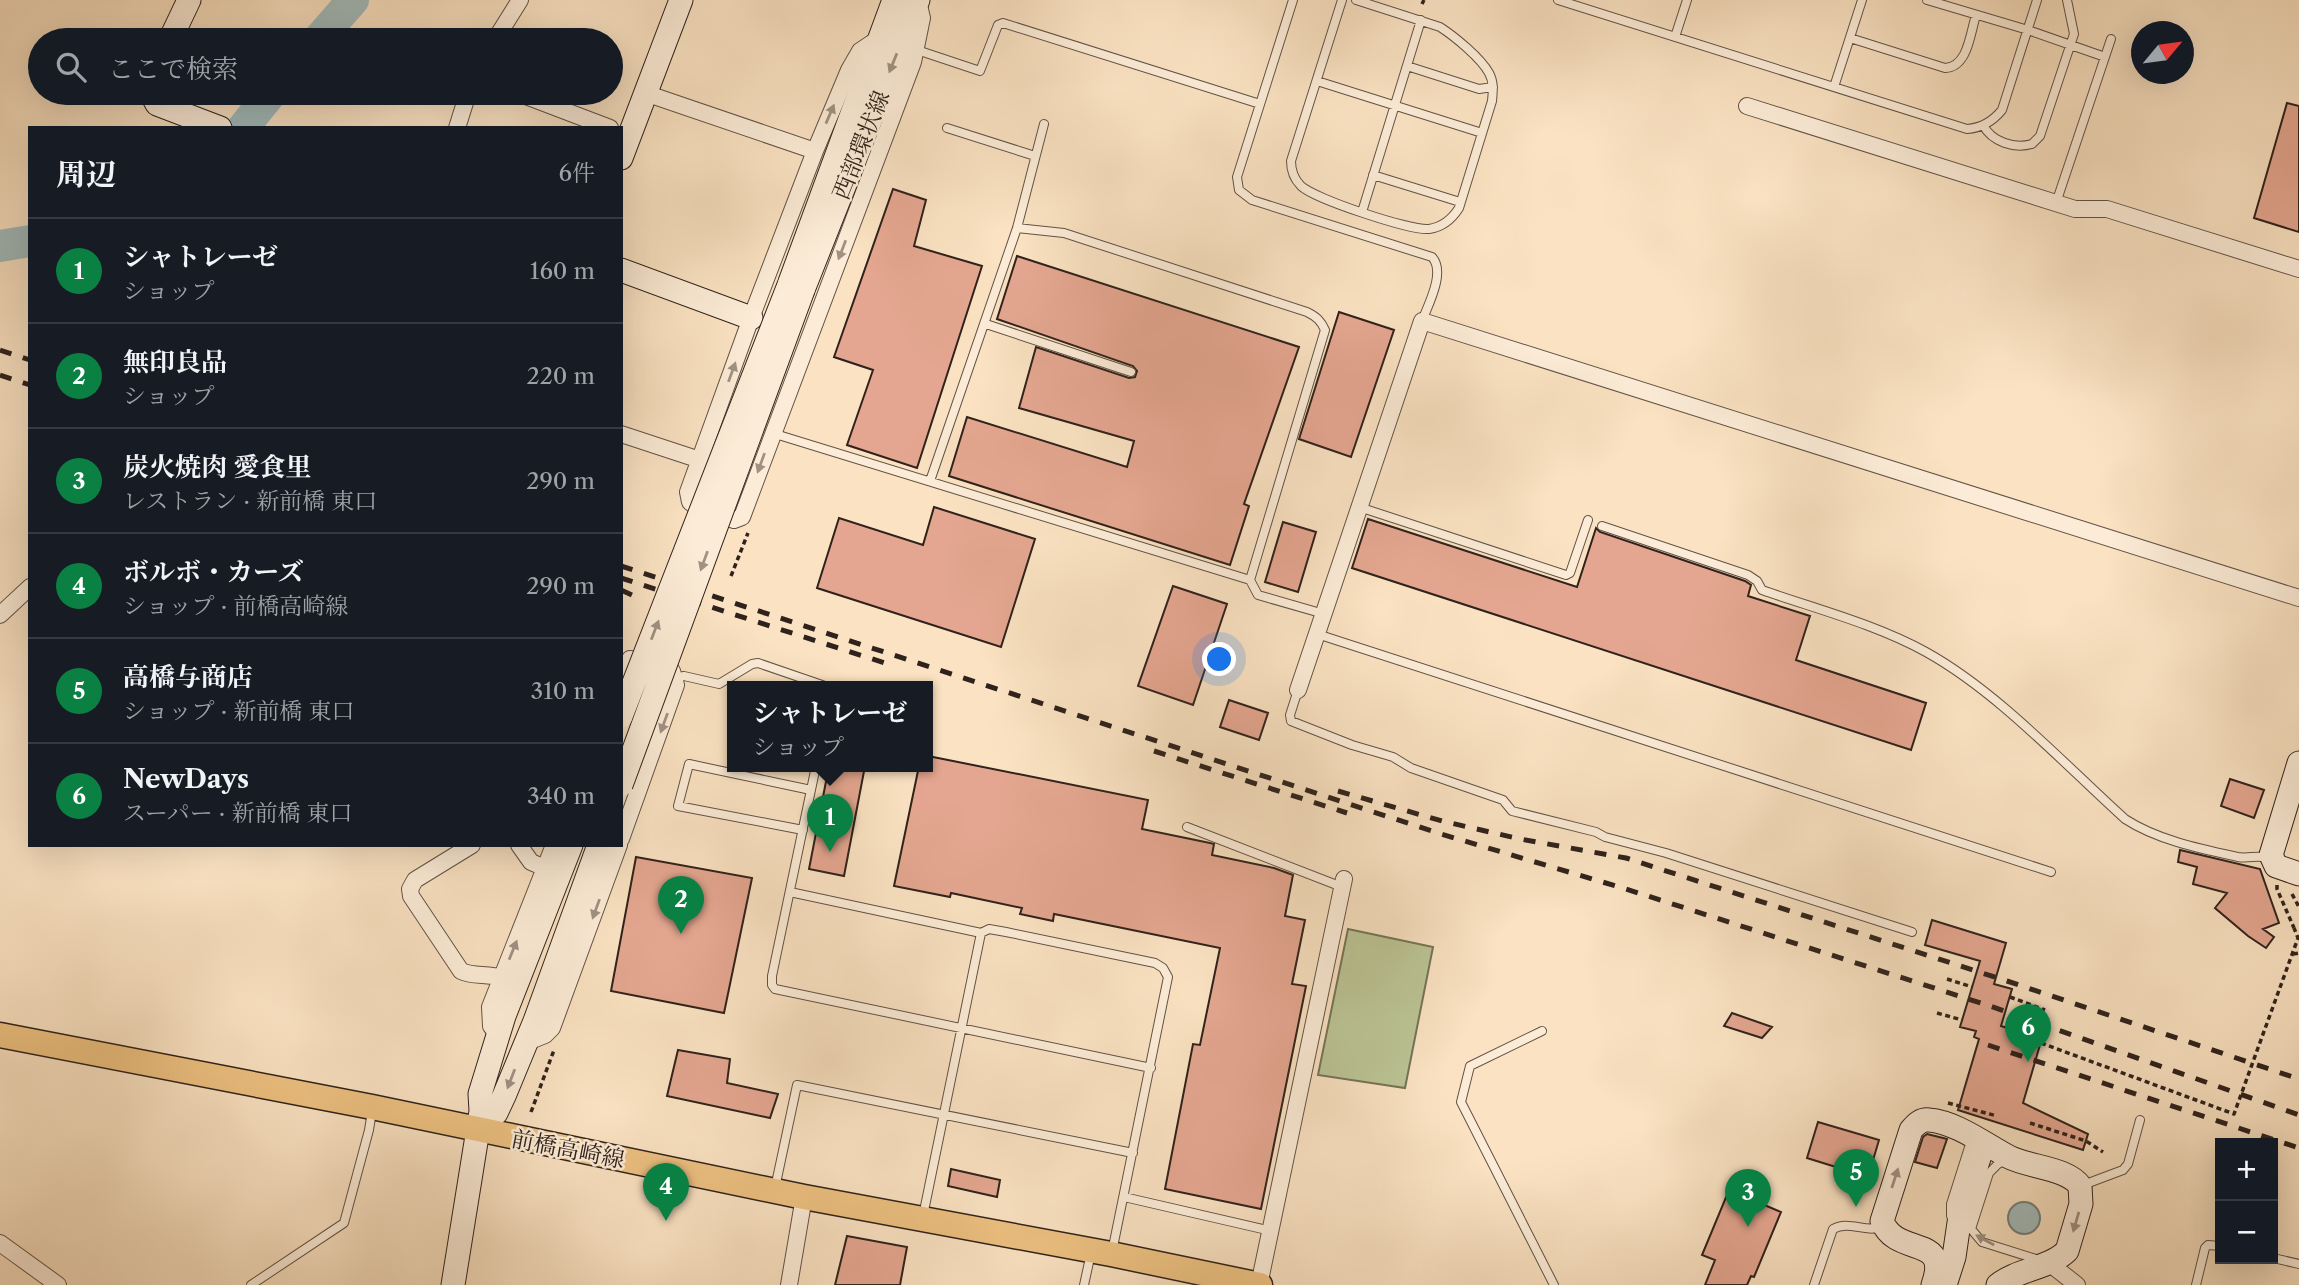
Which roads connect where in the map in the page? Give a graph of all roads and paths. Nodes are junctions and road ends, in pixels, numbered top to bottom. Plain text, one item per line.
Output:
1 (189, 0) edge
2 (520, 0) edge
3 (681, 0) edge
4 (894, 0) edge
5 (1293, 0) edge
6 (1342, 0) edge
7 (1356, 0) edge
8 (1559, 0) edge
9 (1687, 0) edge
10 (1862, 0) edge
11 (1927, 0) edge
12 (2037, 0) edge
13 (2067, 0) edge
14 (918, 1) edge
15 (1976, 15) junction
16 (1421, 20) junction
17 (176, 28) edge
18 (502, 28) edge
19 (2028, 30) junction
20 (1675, 37) junction
21 (1850, 38) junction
22 (878, 39) junction
23 (2111, 39) dead end
24 (2071, 45) junction
25 (918, 50) junction
26 (2105, 57) junction
27 (1407, 66) junction
28 (1317, 82) junction
29 (1493, 87) junction
30 (1834, 87) junction
31 (645, 93) junction
32 (1260, 104) junction
33 (160, 105) edge
34 (464, 105) edge
35 (549, 105) edge
36 (1395, 106) junction
37 (1747, 106) dead end
38 (1044, 124) dead end
39 (1983, 125) junction
40 (214, 126) edge
41 (458, 126) edge
42 (604, 126) edge
43 (623, 127) edge
44 (947, 128) dead end
45 (1482, 133) junction
46 (815, 151) junction
47 (1035, 156) junction
48 (1373, 175) junction
49 (1461, 202) junction
50 (2056, 203) junction
51 (1362, 212) junction
52 (1017, 228) junction
53 (2299, 268) edge
54 (623, 271) edge
55 (797, 286) junction
56 (751, 318) junction
57 (1422, 321) junction
58 (986, 324) junction
59 (1131, 372) dead end
60 (772, 433) junction
61 (623, 435) edge
62 (700, 460) junction
63 (930, 481) junction
64 (1359, 507) junction
65 (1588, 520) dead end
66 (1602, 526) dead end
67 (1250, 580) junction
68 (28, 589) edge
69 (2299, 598) edge
70 (1324, 614) junction
71 (0, 615) edge
72 (1317, 634) junction
73 (623, 671) edge
74 (675, 678) junction
75 (810, 681) edge
76 (1298, 690) joint
77 (623, 711) edge
78 (2299, 763) edge
79 (815, 772) edge
80 (623, 779) edge
81 (811, 790) junction
82 (1187, 827) dead end
83 (803, 830) junction
84 (623, 834) edge
85 (469, 847) edge
86 (520, 847) edge
87 (553, 847) edge
88 (570, 847) edge
89 (598, 847) edge
90 (618, 847) edge
91 (2272, 861) junction
92 (545, 868) junction
93 (2051, 872) dead end
94 (2299, 874) edge
95 (1343, 883) joint
96 (2277, 889) dead end
97 (790, 892) junction
98 (1912, 932) dead end
99 (981, 933) junction
100 (2299, 953) edge
101 (2293, 954) junction
102 (502, 978) junction
103 (1947, 979) dead end
104 (1972, 987) dead end
105 (2010, 997) dead end
106 (2045, 1010) dead end
107 (1937, 1013) dead end
108 (1962, 1020) dead end
109 (501, 1026) junction
110 (961, 1028) junction
111 (1542, 1031) dead end
112 (0, 1035) edge
113 (525, 1043) junction
114 (2041, 1043) dead end
115 (1151, 1068) junction
116 (1955, 1103) dead end
117 (372, 1107) junction
118 (943, 1114) junction
119 (1997, 1116) dead end
120 (2140, 1119) dead end
121 (2030, 1122) dead end
122 (477, 1131) junction
123 (1978, 1139) junction
124 (2103, 1152) dead end
125 (1133, 1153) junction
126 (2010, 1158) junction
127 (2080, 1186) junction
128 (774, 1191) junction
129 (804, 1197) junction
130 (1124, 1197) junction
131 (923, 1218) junction
132 (1884, 1225) junction
133 (1270, 1231) junction
134 (0, 1243) edge
135 (2215, 1246) edge
136 (1101, 1252) junction
137 (2278, 1259) edge
138 (2049, 1263) junction
139 (2299, 1264) edge
140 (58, 1285) edge
141 (251, 1285) edge
142 (453, 1285) edge
143 (789, 1285) edge
144 (1084, 1285) edge
145 (1259, 1285) edge
146 (1554, 1285) edge
147 (1814, 1285) edge
148 (1933, 1285) edge
149 (1945, 1285) edge
150 (1998, 1285) edge
151 (2077, 1285) edge
152 (2196, 1285) edge

1 - 17 street
2 - 18 street
3 - 31 street
4 - 22 street, 西部環状線
5 - 32 lane
6 - 28 lane
7 - 16 lane
8 - 20 lane
9 - 20 lane
10 - 21 lane
11 - 15 lane
12 - 19 lane
13 - 24 lane
14 - 25 street
14 -> 55 street, 西部環状線
15 - 19 lane
15 - 21 lane
16 - 27 lane
16 - 29 lane
19 - 24 lane
19 - 39 lane
20 - 30 lane
21 - 30 lane
46 -> 22 street
22 - 55 street, 西部環状線
23 - 26 lane
24 - 26 lane
24 - 39 lane
25 - 32 lane
25 -> 60 street
26 - 50 lane
27 - 29 lane
27 - 36 lane
28 - 36 lane
28 - 51 lane
29 - 45 lane
30 - 39 lane
31 - 43 street
31 - 46 street
32 - 57 lane
33 - 40 street
34 - 41 street
35 - 42 street
36 - 45 lane
36 - 48 lane
37 - 50 street
38 - 47 lane
44 - 47 lane
45 - 49 lane
46 - 56 street
47 - 52 lane
48 - 49 lane
48 - 51 lane
49 - 51 lane
50 - 53 street
52 - 58 lane
52 - 67 lane
54 - 56 street
77 -> 55 street, bridge
55 -> 80 street, bridge
62 -> 56 street
57 - 64 street
57 - 69 street
58 - 59 lane
58 - 63 lane
60 -> 62 street
60 - 63 lane
61 - 62 street
63 - 67 lane
64 - 65 lane
64 - 70 street
66 - 91 lane
67 - 70 lane
68 - 71 street
70 - 72 street
72 - 76 street
72 - 93 lane
73 - 74 street
74 - 75 lane
74 -> 84 street
76 - 98 lane
78 - 91 street
79 - 81 lane
81 - 83 lane
81 - 83 lane
82 - 95 lane
83 - 97 lane
85 - 102 street
86 - 92 street
87 - 92 street
88 - 109 street
89 - 113 street
90 -> 113 street
91 - 94 street
102 -> 92 street
95 - 133 street
96 - 101 path, bridge
97 - 99 lane
97 - 110 lane
99 - 110 lane
99 - 115 lane
100 - 101 path, bridge
101 - 114 path, bridge
102 - 109 street
103 - 104 path
105 - 106 path
107 - 108 path
109 - 122 street
110 - 115 lane
110 - 118 lane
111 - 146 lane
112 - 117 main road, 前橋高崎線
113 -> 122 street
115 - 125 lane
116 - 119 path
117 - 122 main road, 前橋高崎線
117 - 141 lane
118 - 125 lane
118 - 128 lane
118 - 131 lane
120 - 127 lane
121 - 124 path
122 - 128 main road, 前橋高崎線
122 - 142 street
123 - 126 street
132 -> 123 street
123 - 149 street
125 - 130 lane
126 - 127 street
138 -> 126 lane
127 -> 138 street
128 - 129 main road, 前橋高崎線
129 - 131 main road, 前橋高崎線
129 - 143 street
130 - 133 lane
130 - 136 lane
131 - 136 main road, 前橋高崎線
132 - 147 lane
132 - 148 street
133 - 145 street
134 - 140 street
135 - 152 lane
136 - 144 lane
136 - 145 main road, 前橋高崎線
137 - 139 lane
138 - 150 street
138 - 151 street

